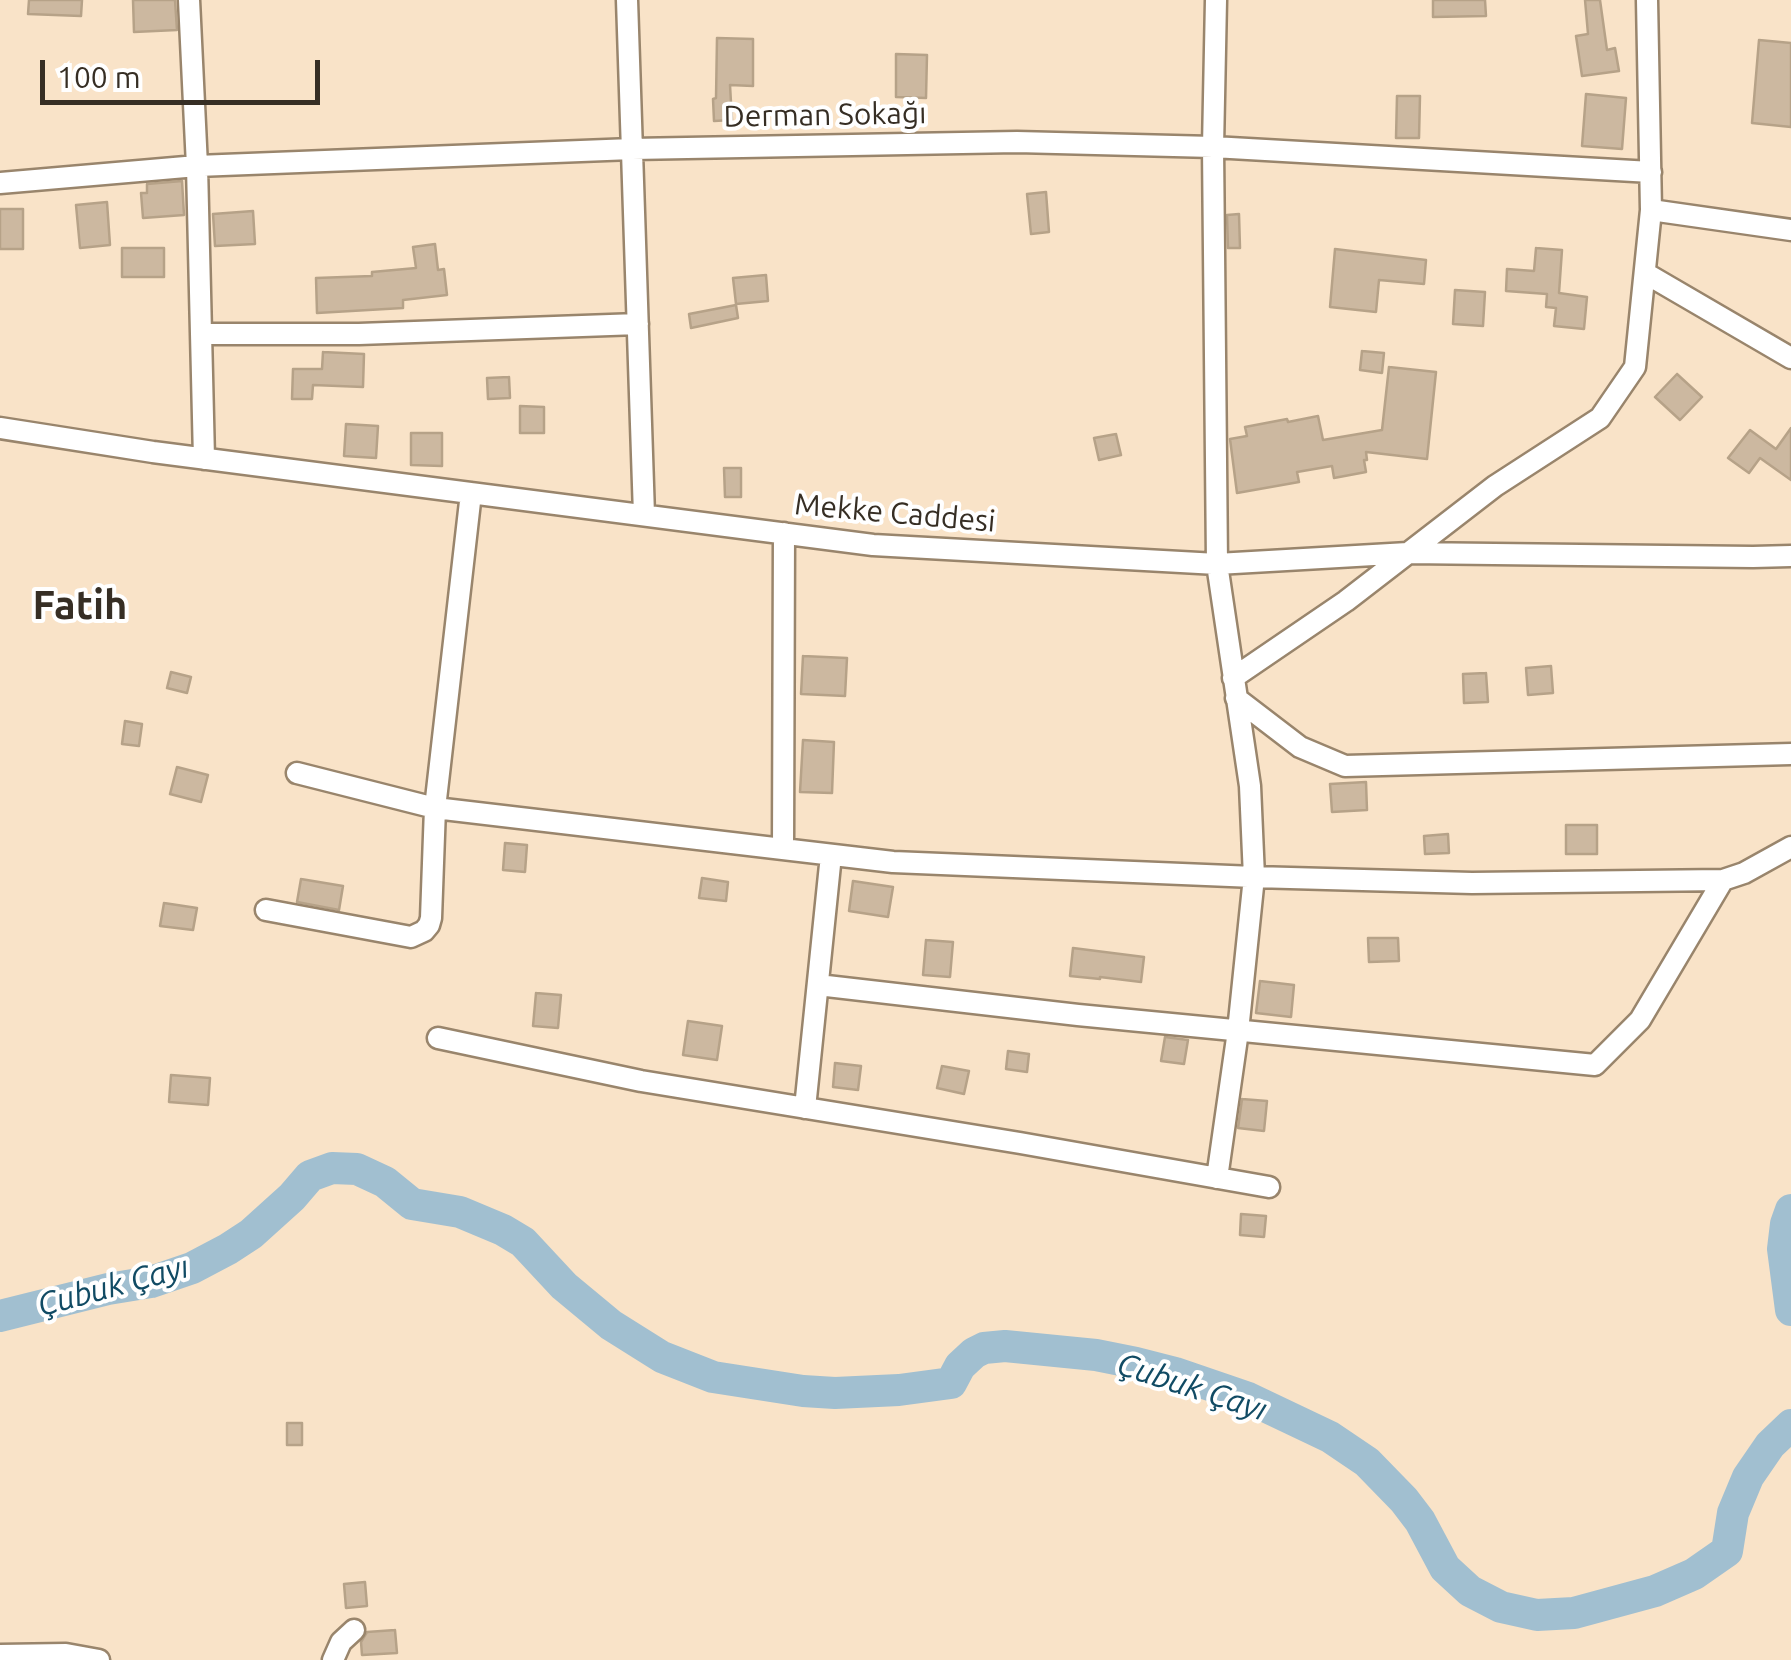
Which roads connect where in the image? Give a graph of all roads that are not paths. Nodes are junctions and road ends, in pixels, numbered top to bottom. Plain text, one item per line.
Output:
1 (190, 0) edge
2 (627, 0) edge
3 (1216, 0) edge
4 (1647, 0) edge
5 (1213, 147) junction
6 (632, 149) junction
7 (197, 166) junction
8 (1651, 172) junction
9 (0, 183) edge
10 (1651, 210) junction
11 (1791, 230) edge
12 (1644, 273) junction
13 (638, 324) junction
14 (201, 334) junction
15 (1791, 358) edge
16 (0, 428) edge
17 (204, 459) junction
18 (471, 493) junction
19 (644, 515) junction
20 (784, 533) junction
21 (1408, 552) junction
22 (1791, 556) edge
23 (1217, 564) junction
24 (1235, 688) junction
25 (1791, 754) edge
26 (297, 773) dead end
27 (435, 808) junction
28 (1791, 848) edge
29 (782, 849) junction
30 (832, 855) junction
31 (1254, 877) junction
32 (1722, 880) junction
33 (266, 910) dead end
34 (818, 984) junction
35 (1238, 1031) junction
36 (438, 1038) dead end
37 (805, 1108) junction
38 (1218, 1178) junction
39 (1268, 1187) dead end
40 (354, 1630) dead end
41 (0, 1655) edge
42 (98, 1660) edge
43 (333, 1660) edge

1 - 7 street
2 - 6 street
3 - 5 street
4 - 8 street
5 - 6 street, Derman Sokağı
5 - 8 street, Derman Sokağı
5 - 23 street
6 - 7 street, Derman Sokağı
6 - 13 street
7 - 9 street, Derman Sokağı
7 - 14 street
8 - 10 street
10 - 11 street
10 - 12 street
12 - 15 street
12 - 21 street
13 - 14 street
13 - 19 street
14 - 17 street
16 - 17 street, Mekke Caddesi
17 - 18 street, Mekke Caddesi
18 - 19 street, Mekke Caddesi
18 - 27 street
19 - 20 street, Mekke Caddesi
20 - 23 street, Mekke Caddesi
20 - 29 street
21 - 22 street, Mekke Caddesi
21 - 23 street, Mekke Caddesi
21 - 24 street
23 - 24 street
24 - 25 street
24 - 31 street
26 - 27 street
27 - 29 street
27 - 33 street
28 - 32 street
29 - 30 street
30 - 31 street
30 - 34 street
31 - 32 street
31 - 35 street
32 - 35 street
34 - 35 street
34 - 37 street
35 - 38 street
36 - 37 street
37 - 38 street
38 - 39 street
40 - 43 street
41 - 42 street

